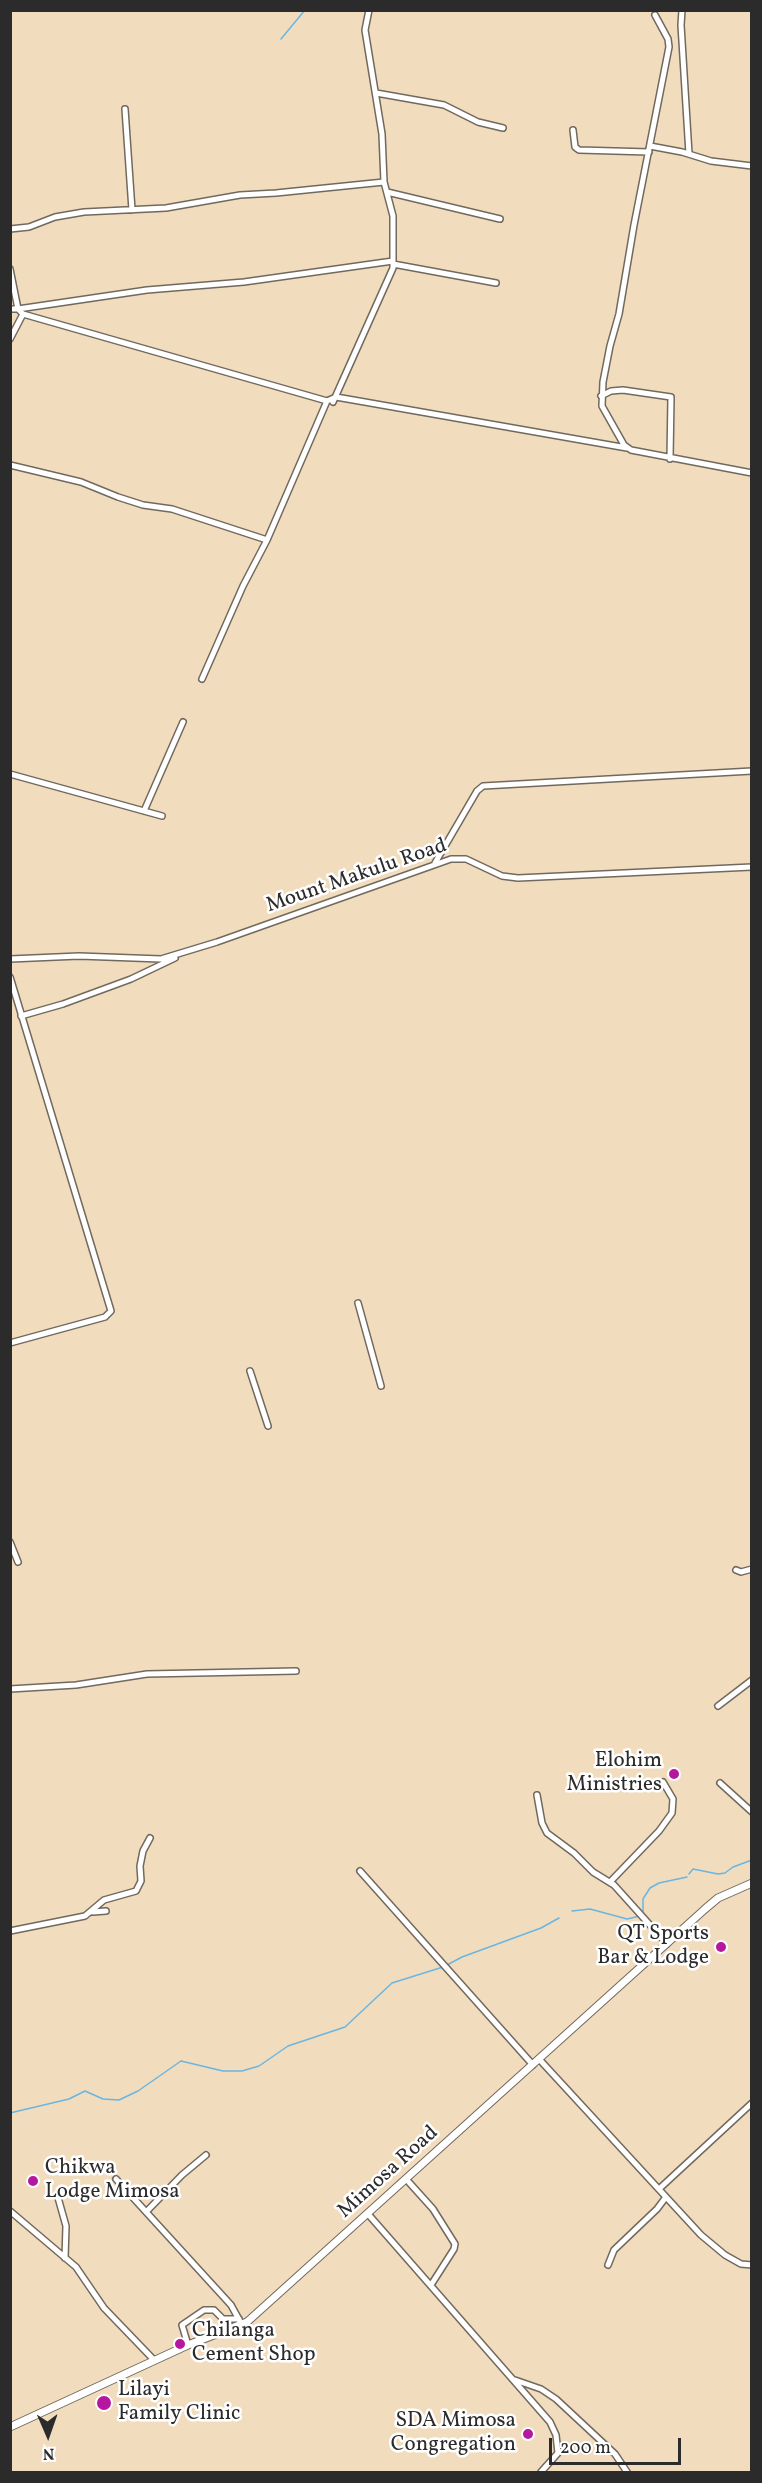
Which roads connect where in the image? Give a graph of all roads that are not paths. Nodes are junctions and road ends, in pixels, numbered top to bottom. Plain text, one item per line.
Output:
1 (369, 10) edge
2 (682, 10) edge
3 (655, 15) dead end
4 (376, 93) junction
5 (125, 109) dead end
6 (503, 128) dead end
7 (573, 130) dead end
8 (650, 149) junction
9 (689, 154) junction
10 (752, 166) edge
11 (384, 182) junction
12 (387, 192) junction
13 (132, 210) junction
14 (500, 219) dead end
15 (10, 229) edge
16 (393, 263) junction
17 (10, 269) edge
18 (496, 283) dead end
19 (10, 309) edge
20 (18, 309) junction
21 (23, 314) junction
22 (10, 339) edge
23 (601, 396) junction
24 (332, 400) junction
25 (627, 448) junction
26 (670, 459) junction
27 (10, 465) edge
28 (752, 473) edge
29 (267, 540) junction
30 (202, 680) dead end
31 (183, 722) dead end
32 (752, 771) edge
33 (10, 774) edge
34 (144, 811) junction
35 (162, 816) dead end
36 (435, 863) junction
37 (752, 867) edge
38 (181, 954) junction
39 (10, 959) edge
40 (10, 977) edge
41 (10, 1013) edge
42 (20, 1014) junction
43 (358, 1303) dead end
44 (10, 1343) edge
45 (250, 1371) dead end
46 (381, 1386) dead end
47 (268, 1426) dead end
48 (10, 1542) edge
49 (18, 1562) dead end
50 (752, 1569) edge
51 (736, 1570) dead end
52 (296, 1671) dead end
53 (752, 1680) edge
54 (10, 1689) edge
55 (718, 1706) dead end
56 (663, 1782) dead end
57 (720, 1783) dead end
58 (537, 1796) dead end
59 (752, 1812) edge
60 (150, 1838) dead end
61 (360, 1871) dead end
62 (610, 1882) junction
63 (752, 1883) edge
64 (106, 1911) dead end
65 (92, 1912) junction
66 (10, 1931) edge
67 (667, 1944) junction
68 (536, 2062) junction
69 (752, 2103) edge
70 (206, 2155) dead end
71 (116, 2179) dead end
72 (406, 2180) junction
73 (659, 2189) junction
74 (57, 2194) dead end
75 (666, 2197) junction
76 (10, 2211) edge
77 (146, 2212) junction
78 (368, 2214) junction
79 (65, 2258) junction
80 (608, 2265) dead end
81 (752, 2265) edge
82 (431, 2285) junction
83 (240, 2322) junction
84 (188, 2345) junction
85 (154, 2360) junction
86 (513, 2380) junction
87 (10, 2427) edge
88 (541, 2472) edge
89 (627, 2472) edge

1 - 4 street
2 - 9 street
3 - 8 street
4 - 6 street
4 - 11 street
5 - 13 street
7 - 8 street
8 - 9 street
8 - 23 street
9 - 10 street
11 - 12 street
11 - 13 street
12 - 14 street
12 - 16 street
13 - 15 street
16 - 18 street
16 - 20 street
16 - 24 street
17 - 20 street
19 - 20 street
20 - 21 street
21 - 22 street
21 - 24 street
23 - 25 street
23 - 26 street
24 - 25 street
24 - 29 street
25 - 26 street
26 - 28 street
27 - 29 street
29 - 30 street
31 - 34 street
32 - 36 street
33 - 34 street
34 - 35 street
36 - 37 street, Mount Makulu Road
36 - 38 street, Mount Makulu Road
38 - 39 street, Mount Makulu Road
38 - 42 street
40 - 42 street
41 - 42 street
42 - 44 street
43 - 46 street
45 - 47 street
48 - 49 street
50 - 51 street
52 - 54 street
53 - 55 street
56 - 62 street
57 - 59 street
58 - 62 street
60 - 65 street
61 - 68 street
62 - 67 street
63 - 67 street, Mimosa Road
64 - 65 street
65 - 66 street
67 - 68 street, Mimosa Road
68 - 72 street, Mimosa Road
68 - 73 street
69 - 73 street
70 - 77 street
71 - 77 street
72 - 78 street, Mimosa Road
72 - 82 street
73 - 75 street
74 - 79 street
75 - 80 street
75 - 81 street
76 - 79 street
77 - 83 street
78 - 82 street
78 - 83 street, Mimosa Road
79 - 85 street
82 - 86 street
83 - 84 street, Mimosa Road
83 - 84 street
84 - 85 street, Mimosa Road
85 - 87 street, Mimosa Road
86 - 88 street
86 - 89 street

